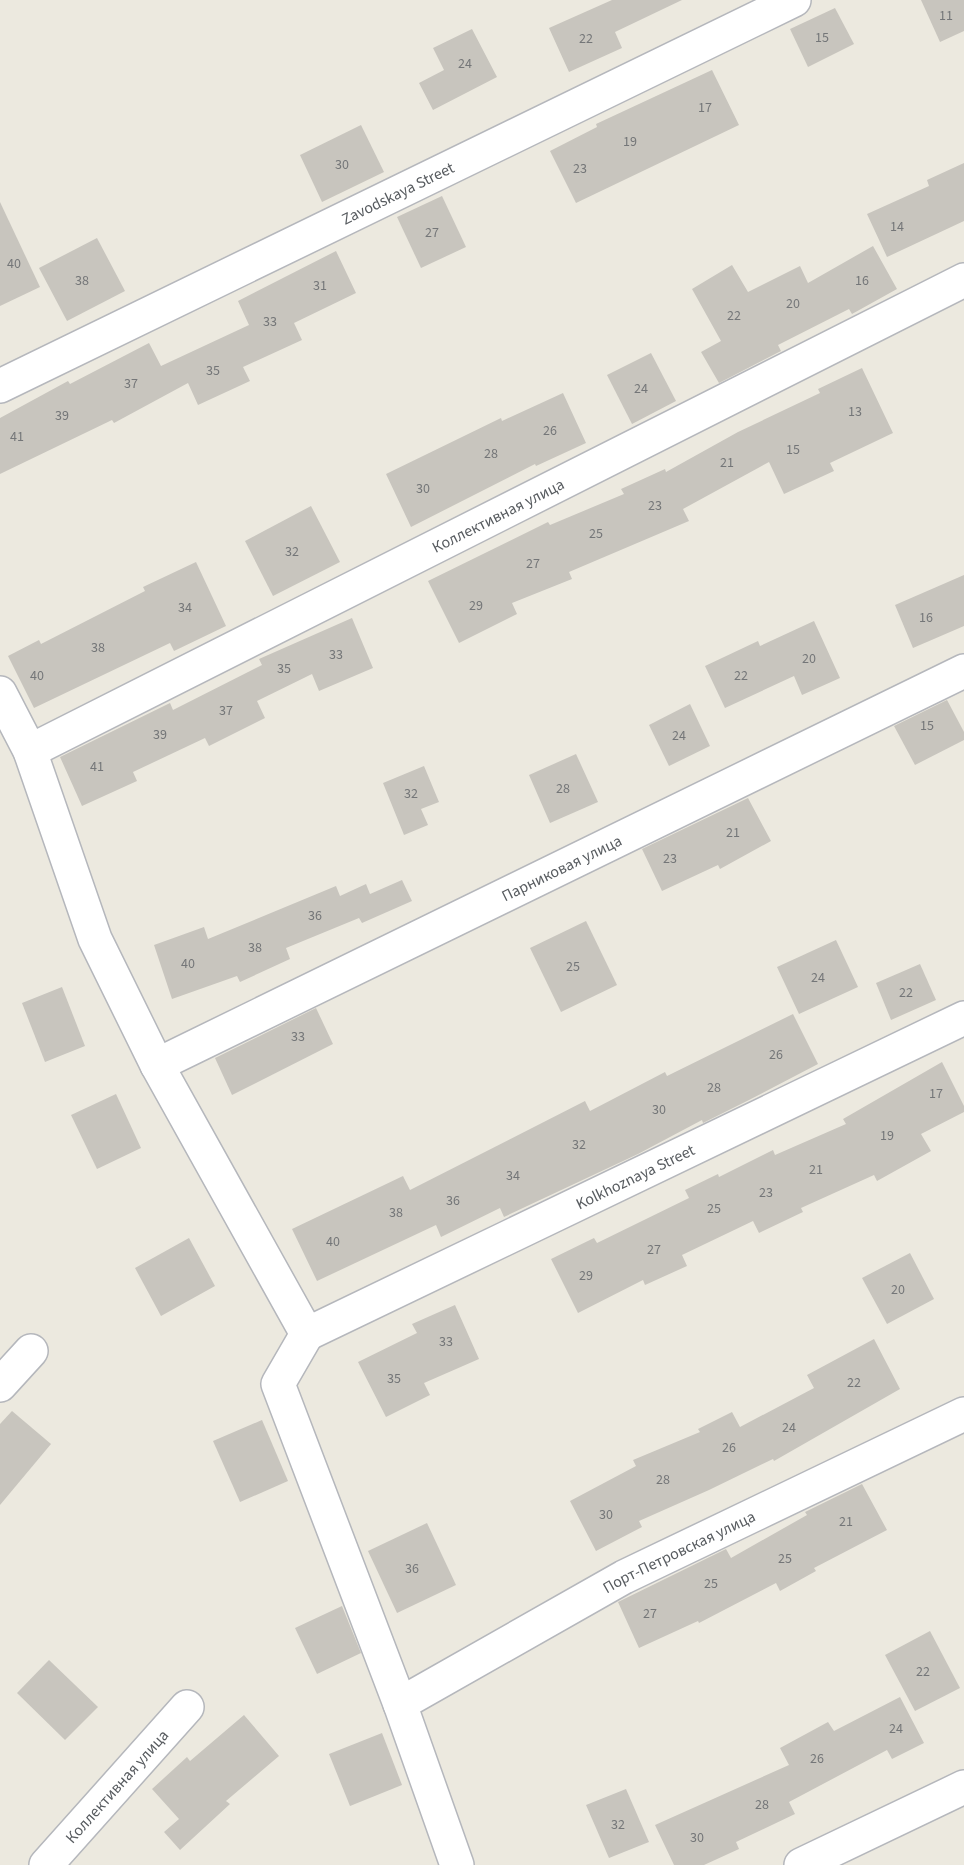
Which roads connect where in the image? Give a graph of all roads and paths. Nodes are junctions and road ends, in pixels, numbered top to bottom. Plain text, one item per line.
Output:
1 (795, 0) edge
2 (964, 280) edge
3 (0, 386) edge
4 (964, 670) edge
5 (0, 693) edge
6 (30, 751) junction
7 (964, 1018) edge
8 (157, 1065) junction
9 (307, 1334) junction
10 (31, 1351) dead end
11 (0, 1386) edge
12 (964, 1414) edge
13 (400, 1704) junction
14 (187, 1707) dead end
15 (964, 1787) edge
16 (45, 1865) edge
17 (457, 1865) edge
18 (801, 1865) edge

1 - 3 street, Zavodskaya Street
2 - 6 street, Коллективная улица
4 - 8 street, Парниковая улица
5 - 6 street
6 - 8 street
7 - 9 street, Kolkhoznaya Street
8 - 9 street
9 - 13 street
10 - 11 street
12 - 13 street, Порт-Петровская улица
13 - 17 street
14 - 16 street, Коллективная улица
15 - 18 street

